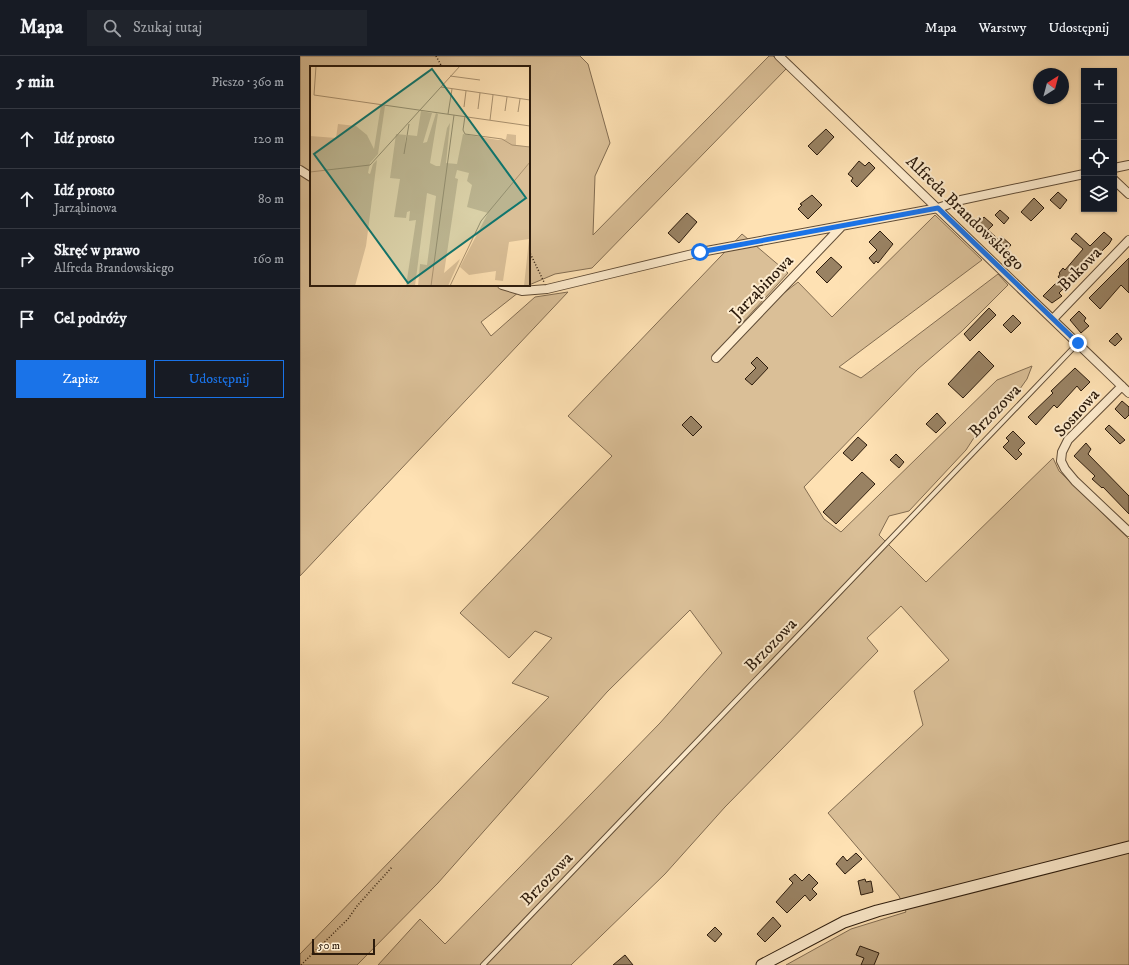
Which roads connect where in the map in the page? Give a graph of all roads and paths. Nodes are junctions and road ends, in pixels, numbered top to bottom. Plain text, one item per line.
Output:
1 (436, 56) edge
2 (779, 56) edge
3 (441, 66) edge
4 (1129, 165) edge
5 (1117, 167) edge
6 (300, 170) edge
7 (1081, 175) edge
8 (310, 176) edge
9 (1117, 183) edge
10 (1129, 194) edge
11 (938, 208) junction
12 (842, 226) junction
13 (1129, 240) edge
14 (530, 253) edge
15 (505, 286) edge
16 (547, 289) junction
17 (1053, 319) junction
18 (1078, 343) junction
19 (716, 358) dead end
20 (1122, 386) junction
21 (1129, 393) edge
22 (1129, 532) edge
23 (1129, 847) edge
24 (392, 867) dead end
25 (301, 965) edge
26 (483, 965) edge
27 (762, 965) edge

1 - 3 path
2 - 11 street, Alfreda Brandowskiego
4 - 5 street
6 - 8 street
7 - 11 street
9 - 10 street
11 - 12 street
11 - 17 street, Alfreda Brandowskiego
12 - 16 street
12 - 19 street, Jarząbinowa
13 - 17 street, Bukowa
14 - 16 path
15 - 16 street
17 - 18 street, Alfreda Brandowskiego
18 - 20 street, Alfreda Brandowskiego
18 - 26 lane, Brzozowa
20 - 21 street, Alfreda Brandowskiego
20 - 22 street, Sosnowa
23 - 27 street
24 - 25 path

